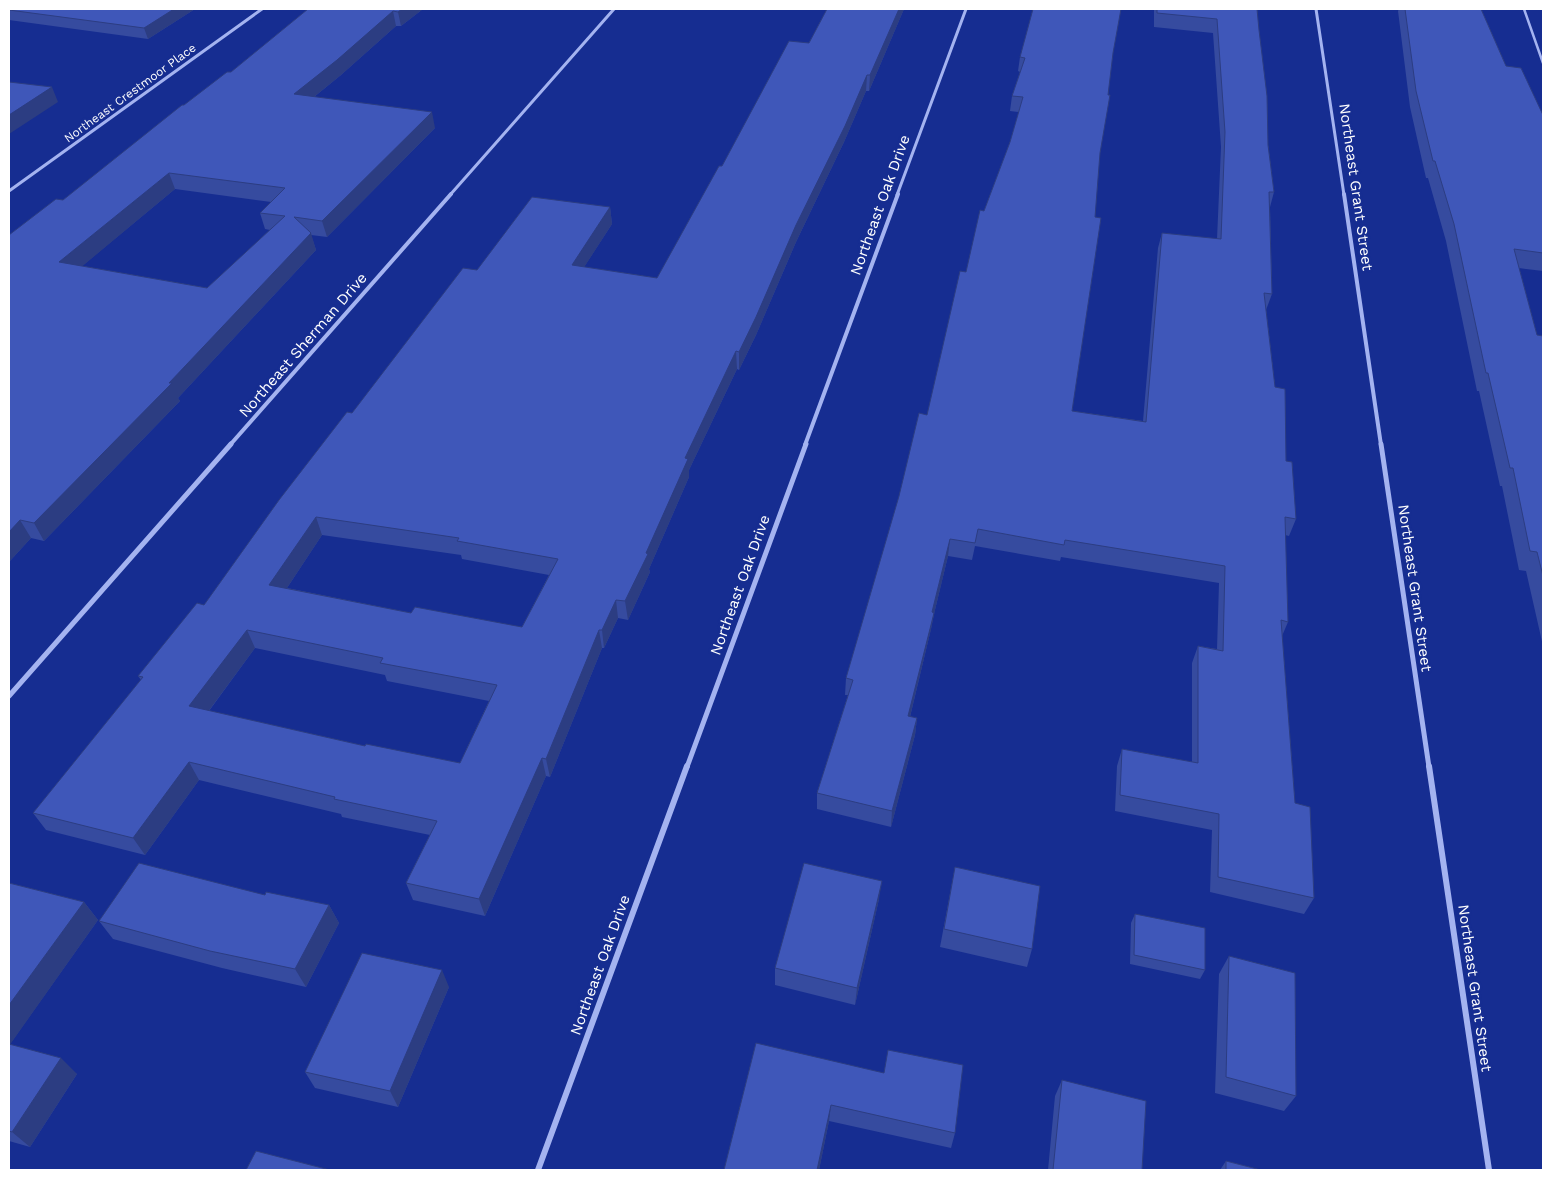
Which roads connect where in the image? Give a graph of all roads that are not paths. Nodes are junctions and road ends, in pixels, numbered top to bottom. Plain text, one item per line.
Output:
1 (262, 9) edge
2 (614, 9) edge
3 (966, 9) edge
4 (1316, 9) edge
5 (1524, 9) edge
6 (1543, 63) edge
7 (9, 191) edge
8 (9, 696) edge
9 (538, 1170) edge
10 (1489, 1170) edge

1 - 7 street, Northeast Crestmoor Place
2 - 8 street, Northeast Sherman Drive
3 - 9 street, Northeast Oak Drive
4 - 10 street, Northeast Grant Street
5 - 6 lane

